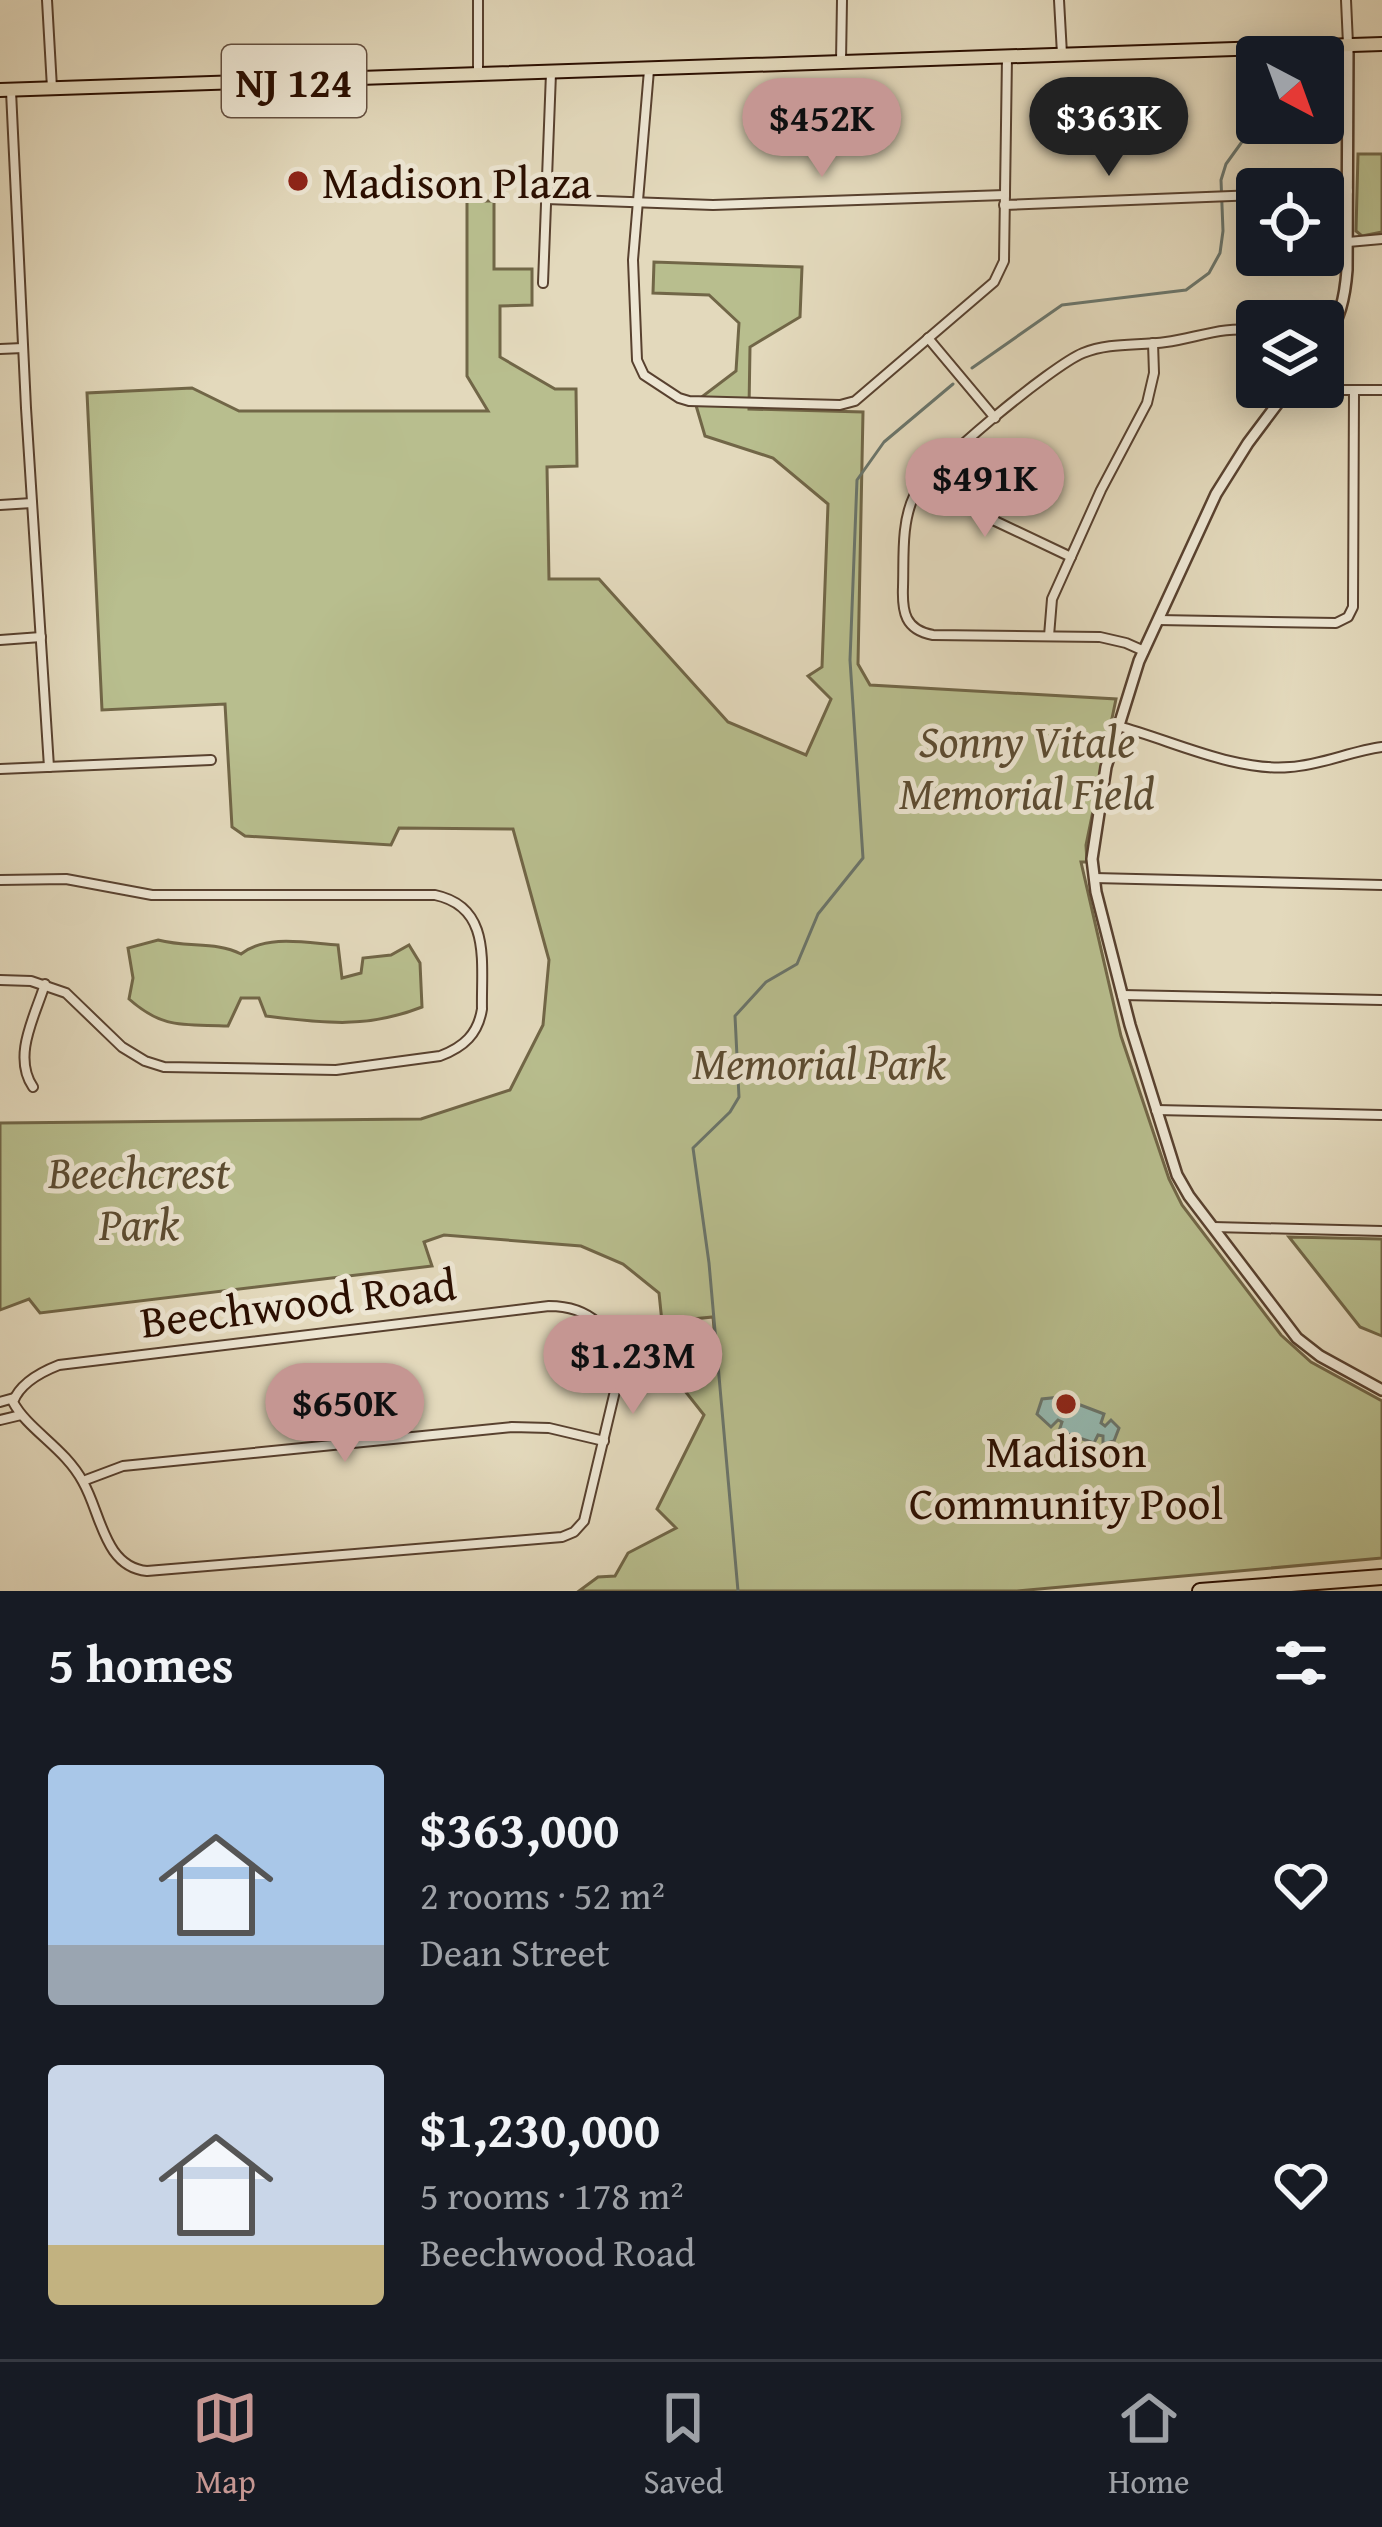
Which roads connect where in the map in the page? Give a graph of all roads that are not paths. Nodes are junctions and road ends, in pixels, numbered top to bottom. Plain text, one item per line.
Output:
1 (47, 0) edge
2 (478, 0) edge
3 (842, 0) edge
4 (1059, 0) edge
5 (1346, 0) edge
6 (1382, 44) edge
7 (1348, 46) junction
8 (1062, 55) junction
9 (1007, 57) junction
10 (841, 62) junction
11 (649, 70) junction
12 (478, 74) junction
13 (551, 74) junction
14 (52, 88) junction
15 (6, 89) edge
16 (1344, 191) edge
17 (1348, 191) junction
18 (1236, 196) edge
19 (546, 200) junction
20 (1004, 200) junction
21 (638, 202) junction
22 (1382, 238) edge
23 (1348, 242) junction
24 (543, 283) dead end
25 (1343, 300) edge
26 (1236, 328) edge
27 (928, 338) junction
28 (1153, 344) junction
29 (23, 348) junction
30 (0, 349) edge
31 (1382, 390) edge
32 (1344, 391) edge
33 (1354, 391) junction
34 (1274, 408) edge
35 (995, 418) junction
36 (943, 463) junction
37 (32, 503) junction
38 (0, 505) edge
39 (1071, 557) junction
40 (1159, 620) junction
41 (1049, 636) junction
42 (41, 637) junction
43 (0, 640) edge
44 (1144, 651) junction
45 (1118, 726) junction
46 (1382, 747) edge
47 (211, 760) dead end
48 (49, 766) junction
49 (0, 769) edge
50 (1094, 878) junction
51 (0, 880) edge
52 (1382, 885) edge
53 (0, 980) edge
54 (45, 985) junction
55 (1122, 995) junction
56 (1382, 1000) edge
57 (33, 1087) dead end
58 (1156, 1109) junction
59 (1382, 1114) edge
60 (1212, 1227) junction
61 (1382, 1231) edge
62 (1382, 1390) edge
63 (14, 1398) junction
64 (0, 1402) edge
65 (21, 1415) junction
66 (0, 1420) edge
67 (604, 1441) junction
68 (83, 1481) junction
69 (1382, 1577) edge
70 (1200, 1591) edge

1 - 14 street
2 - 12 street
3 - 10 street
4 - 8 street
5 - 7 street
6 - 7 main road, NJ 124
7 - 8 main road, NJ 124
7 - 17 street
8 - 9 main road, NJ 124
9 - 10 main road, NJ 124
9 - 20 street
10 - 11 main road, NJ 124
11 - 13 main road, NJ 124
11 - 21 street
12 - 13 main road, NJ 124
12 - 14 main road, NJ 124
13 - 19 street
14 - 15 main road, NJ 124
15 - 29 street
16 - 17 street
17 - 23 street
18 - 20 street
19 - 21 street
19 - 24 street
20 - 21 street
20 - 27 street
21 - 27 street
22 - 23 street
23 - 25 street
26 - 28 street
27 - 35 street
28 - 35 street
28 - 39 street
29 - 30 street
29 - 37 street
31 - 33 street
32 - 33 street
33 - 40 street
34 - 40 street
35 - 36 street
36 - 39 street
36 - 41 street
37 - 38 street
37 - 42 street
39 - 41 street
40 - 44 street
41 - 44 street
42 - 43 street
42 - 48 street
44 - 45 street
45 - 46 street
45 - 50 street
47 - 48 street
48 - 49 street
50 - 52 street
50 - 55 street
51 - 54 street
53 - 54 street
54 - 57 street
55 - 56 street
55 - 58 street
58 - 59 street
58 - 60 street
60 - 61 street
60 - 62 street
63 - 64 street, Beechwood Road
63 - 65 street, Beechwood Road
63 - 67 street, Beechwood Road
65 - 66 street
65 - 68 street, Beechwood Road
67 - 68 street
67 - 68 street, Beechwood Road
69 - 70 highway

